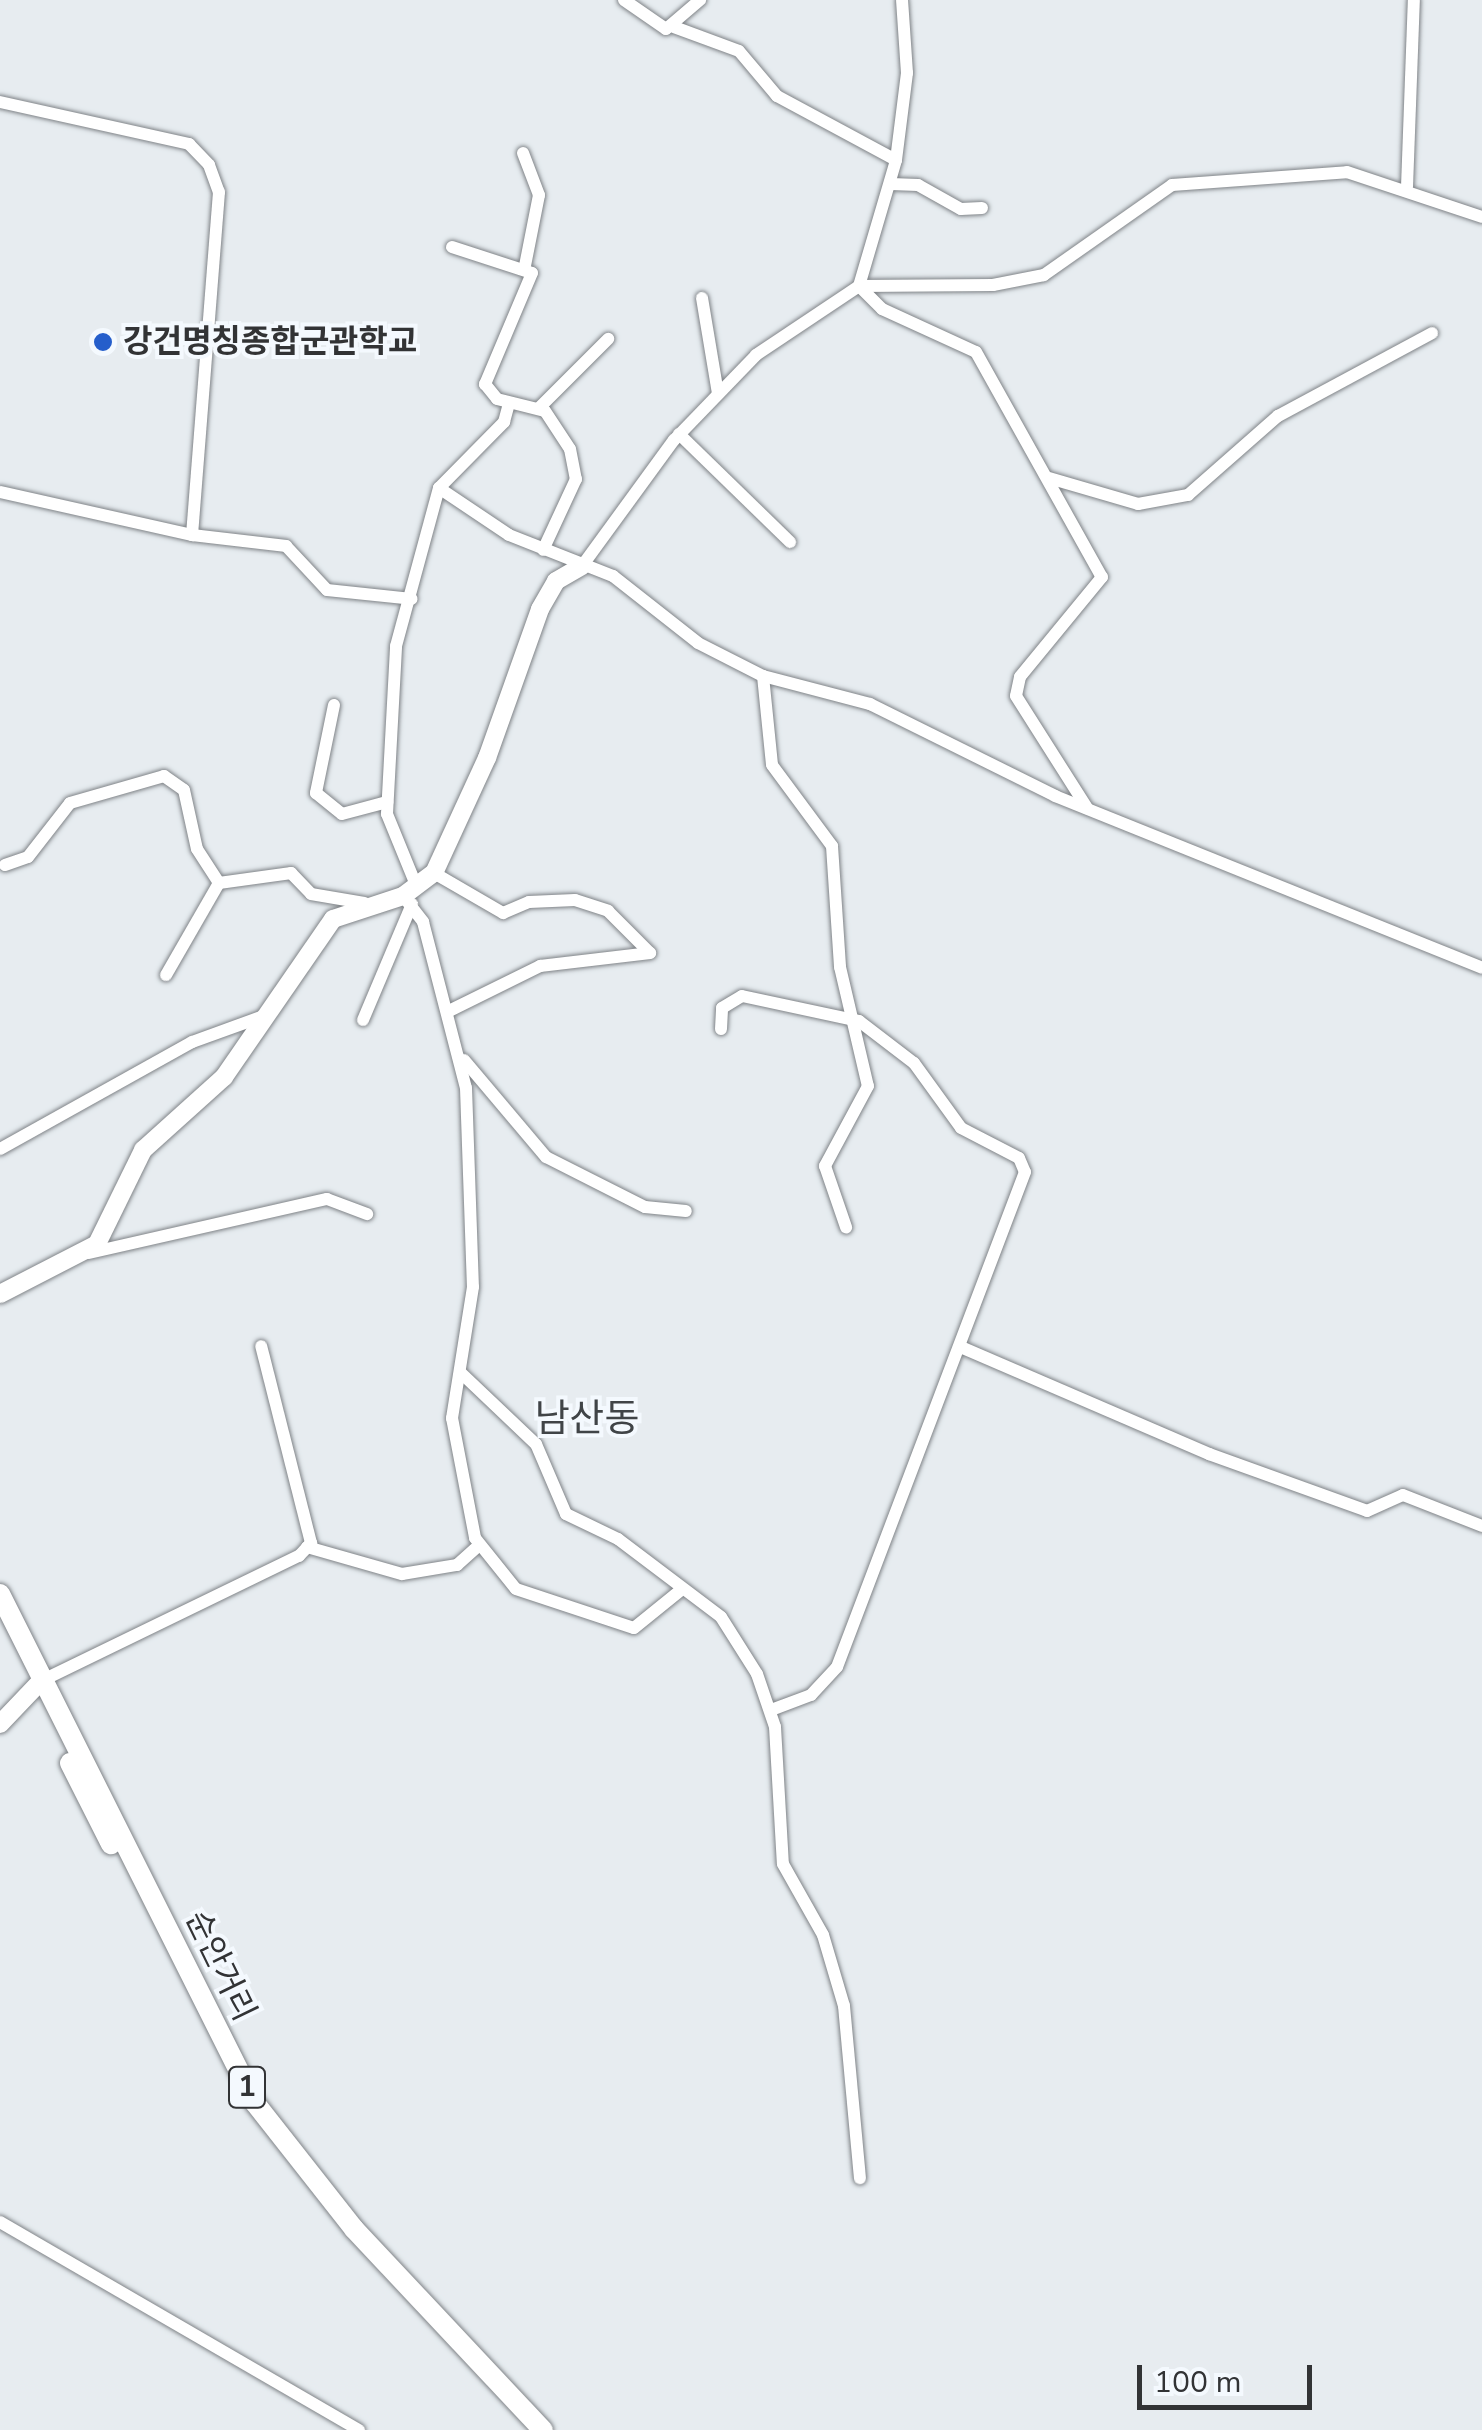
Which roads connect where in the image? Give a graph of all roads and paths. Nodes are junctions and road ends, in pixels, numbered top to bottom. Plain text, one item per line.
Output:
1 (624, 0) edge
2 (700, 0) edge
3 (902, 0) edge
4 (1414, 0) edge
5 (674, 27) junction
6 (0, 102) edge
7 (522, 153) dead end
8 (896, 160) junction
9 (891, 184) junction
10 (1407, 186) junction
11 (982, 208) dead end
12 (1482, 218) edge
13 (452, 247) dead end
14 (525, 266) junction
15 (859, 286) junction
16 (702, 298) dead end
17 (1432, 333) dead end
18 (608, 339) dead end
19 (718, 394) junction
20 (509, 403) junction
21 (539, 408) junction
22 (679, 434) junction
23 (1050, 478) junction
24 (439, 488) junction
25 (0, 492) edge
26 (192, 535) junction
27 (790, 542) dead end
28 (543, 550) junction
29 (582, 566) junction
30 (412, 599) junction
31 (763, 676) junction
32 (334, 705) dead end
33 (387, 802) junction
34 (1086, 808) junction
35 (5, 866) dead end
36 (434, 873) junction
37 (219, 883) junction
38 (410, 895) junction
39 (364, 903) junction
40 (1482, 968) edge
41 (166, 975) dead end
42 (448, 1012) junction
43 (264, 1016) junction
44 (363, 1020) dead end
45 (858, 1022) junction
46 (720, 1029) dead end
47 (462, 1058) junction
48 (0, 1149) edge
49 (686, 1211) dead end
50 (367, 1214) dead end
51 (846, 1227) dead end
52 (89, 1253) junction
53 (0, 1294) edge
54 (261, 1346) dead end
55 (963, 1348) junction
56 (460, 1372) junction
57 (1482, 1526) edge
58 (479, 1546) junction
59 (307, 1547) junction
60 (681, 1590) junction
61 (0, 1594) edge
62 (41, 1682) junction
63 (772, 1710) junction
64 (0, 1724) edge
65 (860, 2178) dead end
66 (0, 2222) edge
67 (359, 2430) edge
68 (522, 2430) edge
69 (543, 2430) edge

1 - 5 street
2 - 5 street
3 - 8 street
4 - 10 street
5 - 8 street
6 - 26 street
7 - 14 street
8 - 9 street
9 - 11 street
9 - 15 street
10 - 12 street
10 - 15 street
13 - 14 street
14 - 20 street
15 - 19 street
15 - 23 street
16 - 19 street
17 - 23 street
18 - 21 street
19 - 22 street
20 - 21 street
20 - 24 street
21 - 28 street
22 - 27 street
22 - 29 street
23 - 34 street
24 - 28 street
24 - 30 street
25 - 26 street
26 - 30 street
28 - 29 street
29 - 31 street
29 - 36 street
30 - 33 street
31 - 34 street
31 - 45 street
32 - 33 street
33 - 38 street
34 - 40 street
35 - 37 street
36 - 38 street
36 - 42 street
37 - 39 street
37 - 41 street
38 - 39 street
38 - 42 street
38 - 44 street
39 - 43 street
42 - 47 street
43 - 48 street
43 - 52 street
45 - 46 street
45 - 51 street
45 - 55 street
47 - 49 street
47 - 56 street
50 - 52 street
52 - 53 street
54 - 59 street
55 - 57 street
55 - 63 street
56 - 58 street
56 - 60 street
58 - 59 street
58 - 60 street
59 - 62 street
60 - 63 street
61 - 62 main road, 순안거리 / 1
62 - 64 street
62 - 68 main road, 순안거리 / 1
62 - 69 main road, 순안거리 / 1
63 - 65 street
66 - 67 street

